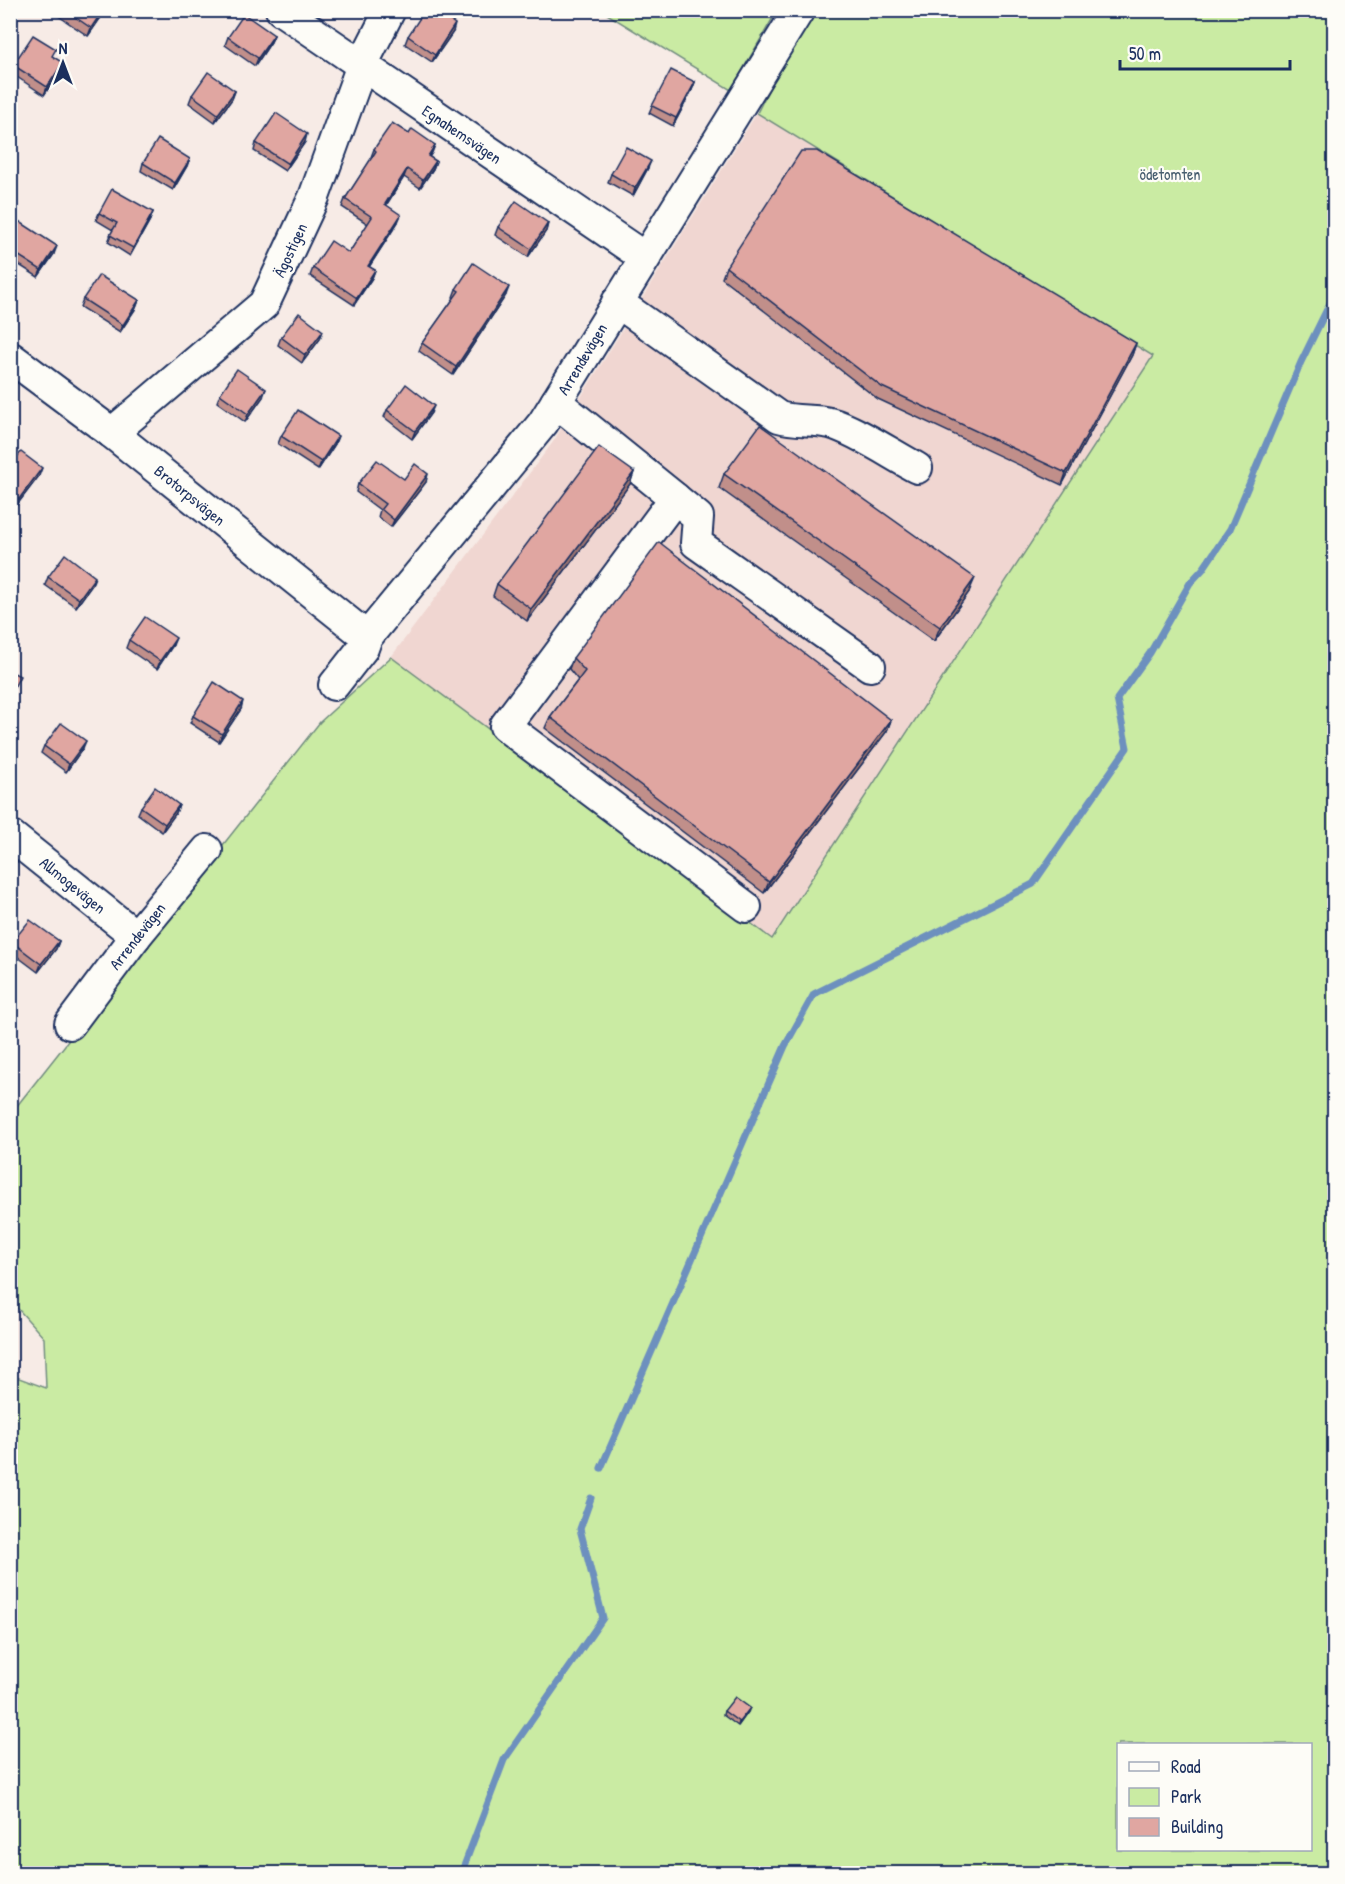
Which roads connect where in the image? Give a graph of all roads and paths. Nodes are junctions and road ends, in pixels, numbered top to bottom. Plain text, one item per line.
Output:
1 (281, 10) edge
2 (390, 10) edge
3 (799, 10) edge
4 (362, 65) junction
5 (644, 257) junction
6 (617, 302) junction
7 (10, 357) edge
8 (556, 402) junction
9 (112, 433) junction
10 (917, 468) dead end
11 (675, 498) junction
12 (367, 637) junction
13 (870, 666) dead end
14 (334, 685) dead end
15 (10, 835) edge
16 (207, 850) dead end
17 (746, 907) dead end
18 (136, 936) junction
19 (70, 1024) dead end

1 - 4 street, Egnahemsvägen
2 - 4 street, Ägostigen
3 - 5 street, Arrendevägen
4 - 5 street, Egnahemsvägen
4 - 9 street, Ägostigen
5 - 6 street, Arrendevägen
6 - 8 street, Arrendevägen
6 - 10 street
7 - 9 street, Brotorpsvägen
8 - 11 street
8 - 12 street, Arrendevägen
9 - 12 street, Brotorpsvägen
11 - 13 street
11 - 17 street
12 - 14 street, Arrendevägen
15 - 18 street, Allmogevägen
16 - 18 street, Arrendevägen
18 - 19 street, Arrendevägen

